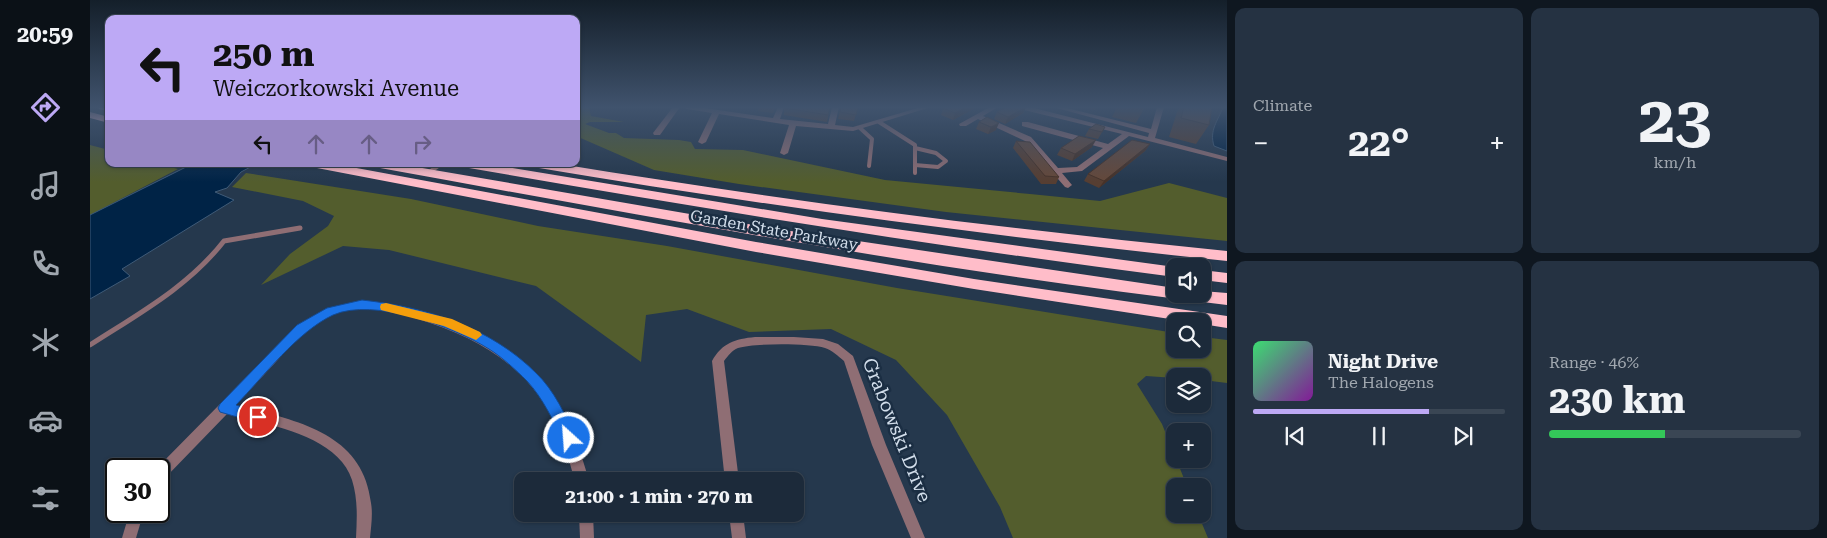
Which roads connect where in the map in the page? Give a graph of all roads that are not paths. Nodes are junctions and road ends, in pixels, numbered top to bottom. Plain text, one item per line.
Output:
1 (707, 132) edge
2 (790, 132) edge
3 (864, 132) edge
4 (896, 132) edge
5 (1015, 132) edge
6 (1054, 132) edge
7 (1119, 132) edge
8 (1153, 132) edge
9 (1126, 134) junction
10 (1151, 140) junction
11 (702, 142) dead end
12 (1108, 147) junction
13 (915, 148) junction
14 (784, 153) dead end
15 (1227, 159) edge
16 (915, 165) junction
17 (869, 166) dead end
18 (333, 167) edge
19 (396, 167) edge
20 (437, 167) edge
21 (486, 167) edge
22 (557, 167) edge
23 (1057, 171) junction
24 (428, 173) junction
25 (915, 173) dead end
26 (1068, 184) dead end
27 (300, 228) dead end
28 (1227, 256) edge
29 (1166, 271) edge
30 (1211, 276) edge
31 (1227, 278) edge
32 (1166, 292) edge
33 (1211, 297) edge
34 (1227, 299) edge
35 (1227, 322) edge
36 (90, 345) edge
37 (225, 408) junction
38 (170, 464) edge
39 (580, 472) edge
40 (731, 472) edge
41 (586, 522) edge
42 (737, 522) edge
43 (133, 523) edge
44 (129, 538) edge
45 (363, 538) edge
46 (587, 538) edge
47 (739, 538) edge
48 (918, 538) edge

1 - 11 street
2 - 14 street
3 - 17 lane
4 - 13 lane
5 - 23 street
6 - 12 street
7 - 9 street
8 - 10 street
9 - 10 street
9 - 12 street
10 - 15 street
12 - 23 street
13 - 16 lane
13 - 16 lane
16 - 25 lane
18 - 35 highway, Garden State Parkway
19 - 24 highway, Garden State Parkway
20 - 24 lane
21 - 29 highway, Garden State Parkway
22 - 28 highway, Garden State Parkway
23 - 26 street
24 - 32 highway, Garden State Parkway
27 - 36 lane
30 - 31 highway
33 - 34 highway
37 - 38 street
37 - 39 street
37 - 45 street
40 - 48 street, Grabowski Drive
41 - 46 street
42 - 47 street
43 - 44 street

